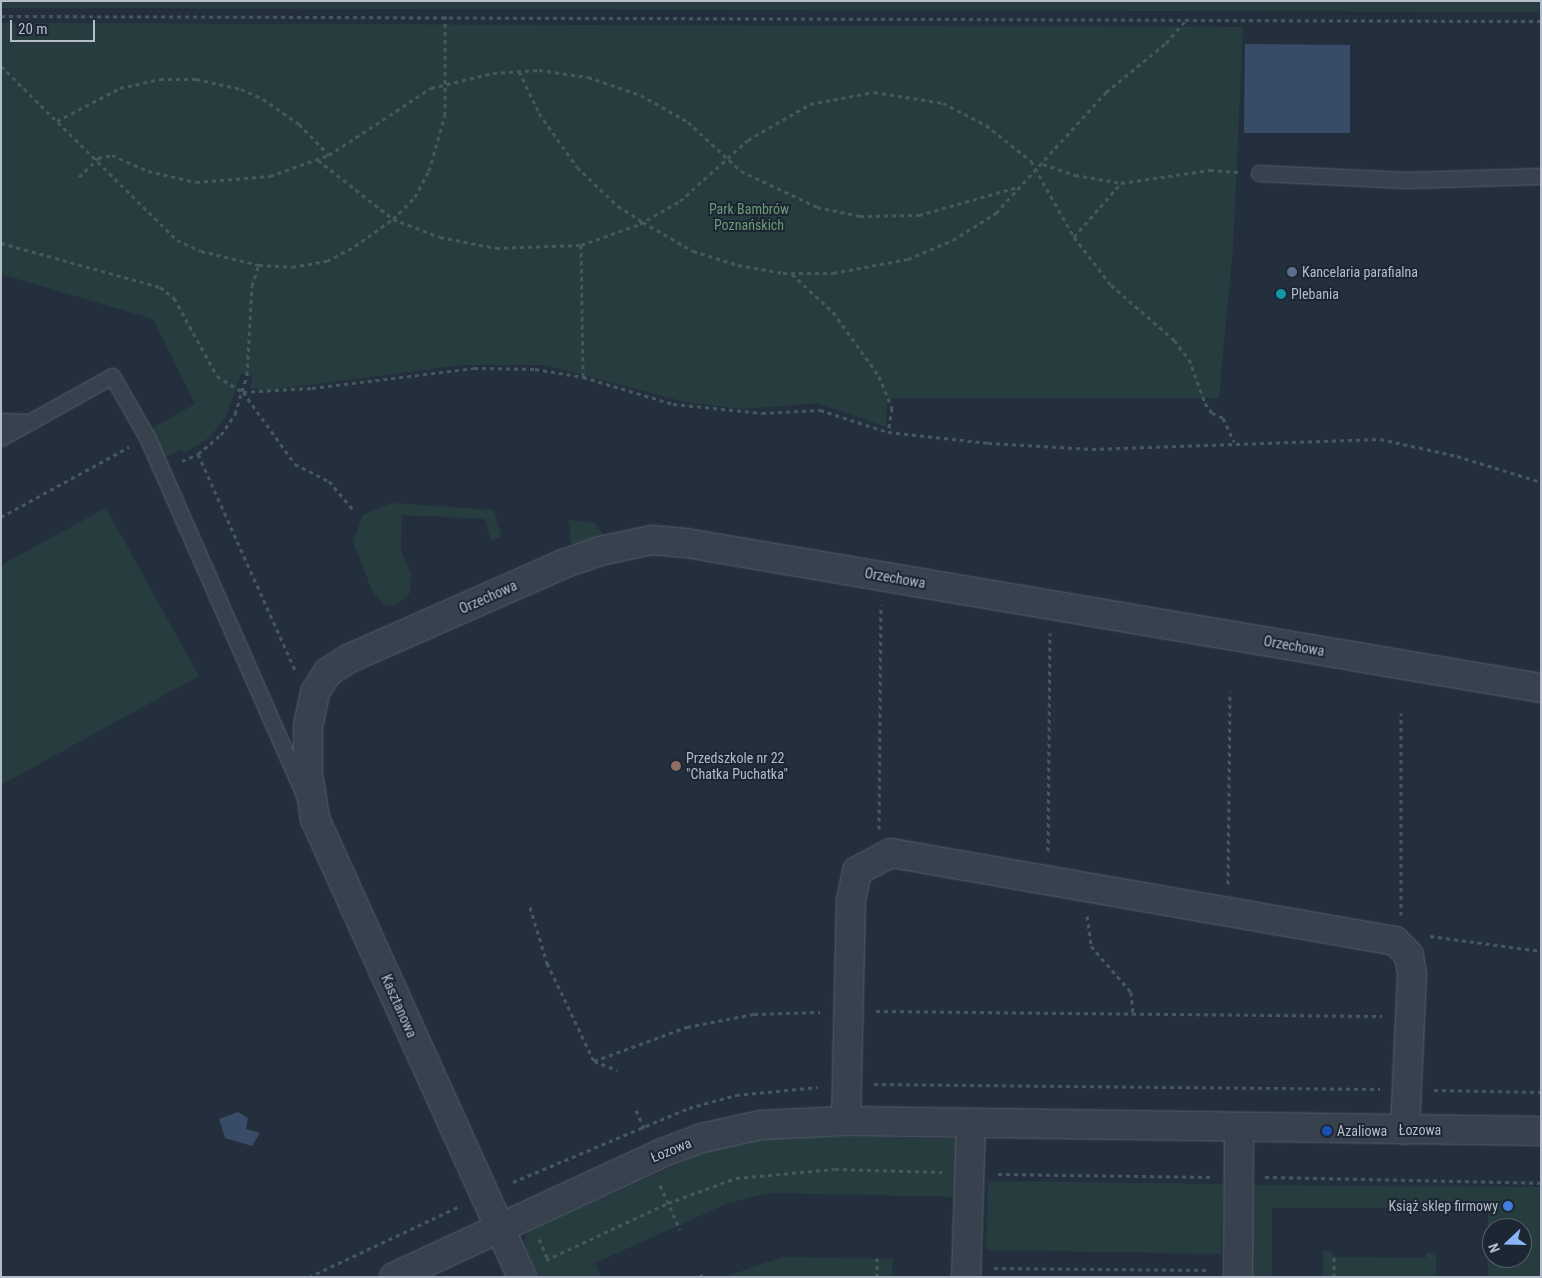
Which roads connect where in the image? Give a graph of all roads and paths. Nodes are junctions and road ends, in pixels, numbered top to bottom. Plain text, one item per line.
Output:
1 (445, 15) junction
2 (1, 16) edge
3 (1185, 21) junction
4 (1541, 21) edge
5 (1, 66) edge
6 (519, 71) junction
7 (445, 85) junction
8 (57, 121) junction
9 (329, 155) junction
10 (98, 158) junction
11 (728, 159) junction
12 (318, 160) junction
13 (1043, 164) junction
14 (1037, 171) junction
15 (1259, 173) joint
16 (1541, 176) edge
17 (79, 177) dead end
18 (1121, 183) junction
19 (1018, 186) junction
20 (393, 219) junction
21 (643, 222) junction
22 (1074, 237) junction
23 (1, 243) edge
24 (581, 245) junction
25 (258, 265) junction
26 (791, 273) junction
27 (583, 377) junction
28 (243, 392) junction
29 (1, 421) edge
30 (30, 422) junction
31 (888, 432) junction
32 (147, 437) junction
33 (1, 438) edge
34 (1234, 442) junction
35 (198, 454) junction
36 (162, 469) junction
37 (1541, 482) edge
38 (353, 510) dead end
39 (1, 517) edge
40 (882, 594) dead end
41 (1053, 605) junction
42 (299, 680) dead end
43 (1541, 688) edge
44 (1230, 692) dead end
45 (1401, 713) dead end
46 (308, 726) joint
47 (314, 819) junction
48 (891, 853) junction
49 (1047, 880) junction
50 (1090, 888) junction
51 (530, 907) dead end
52 (1228, 912) junction
53 (1401, 922) dead end
54 (848, 1011) junction
55 (1133, 1014) junction
56 (1410, 1017) junction
57 (594, 1061) junction
58 (617, 1070) dead end
59 (846, 1122) junction
60 (971, 1124) junction
61 (1239, 1128) junction
62 (1405, 1130) junction
63 (1541, 1131) edge
64 (648, 1160) junction
65 (970, 1173) junction
66 (1238, 1177) junction
67 (1541, 1183) edge
68 (484, 1195) junction
69 (668, 1203) junction
70 (499, 1228) junction
71 (680, 1230) dead end
72 (1334, 1257) dead end
73 (877, 1258) dead end
74 (998, 1268) dead end
75 (532, 1270) edge
76 (1208, 1270) dead end
77 (309, 1277) edge
78 (394, 1277) edge
79 (876, 1277) edge
80 (966, 1277) edge
81 (1238, 1277) edge
82 (1334, 1277) edge

1 - 2 path
1 - 3 path
1 - 7 path
3 - 4 path
3 - 13 path
5 - 8 path
6 - 7 path
6 - 11 path
6 - 21 path
7 - 9 path
7 - 20 path
8 - 9 path
8 - 10 path
9 - 12 path
10 - 12 path
10 - 17 path
10 - 25 path
11 - 14 path
11 - 19 path
11 - 21 path
12 - 20 path
13 - 14 path
13 - 18 path
14 - 19 path
14 - 22 path
15 - 16 lane
15 - 18 path
18 - 22 path
19 - 26 path
20 - 24 path
20 - 25 path
21 - 24 path
21 - 26 path
22 - 34 path
23 - 28 path
24 - 27 path
25 - 28 path
26 - 31 path
27 - 28 path
27 - 31 path
28 - 35 path
28 - 38 path
29 - 30 lane
30 - 32 lane
30 - 33 lane
31 - 34 path
32 - 36 lane
32 - 39 path
34 - 37 path
35 - 36 path
35 - 42 path
36 - 47 lane
40 - 48 path
41 - 43 street, Orzechowa
41 - 46 street, Orzechowa
41 - 49 path
44 - 52 path
45 - 53 path
46 - 47 street, Kasztanowa
47 - 68 street, Kasztanowa
48 - 49 street
48 - 54 street
49 - 50 street
50 - 52 street
50 - 55 path
51 - 57 path
52 - 56 street
54 - 55 path
54 - 57 path
54 - 59 street
55 - 56 path
56 - 62 street
57 - 58 path
59 - 60 street, Łozowa
59 - 64 street, Łozowa
60 - 61 street, Łozowa
60 - 65 street
61 - 62 street, Łozowa
61 - 66 street
62 - 63 street, Łozowa
64 - 69 path
64 - 70 street, Łozowa
65 - 66 path
65 - 69 path
65 - 80 street
66 - 67 path
66 - 81 street
68 - 70 street, Kasztanowa
68 - 77 path
69 - 71 path
69 - 75 path
70 - 75 street, Kasztanowa
70 - 78 street, Łozowa
72 - 82 path
73 - 79 path
74 - 76 path

